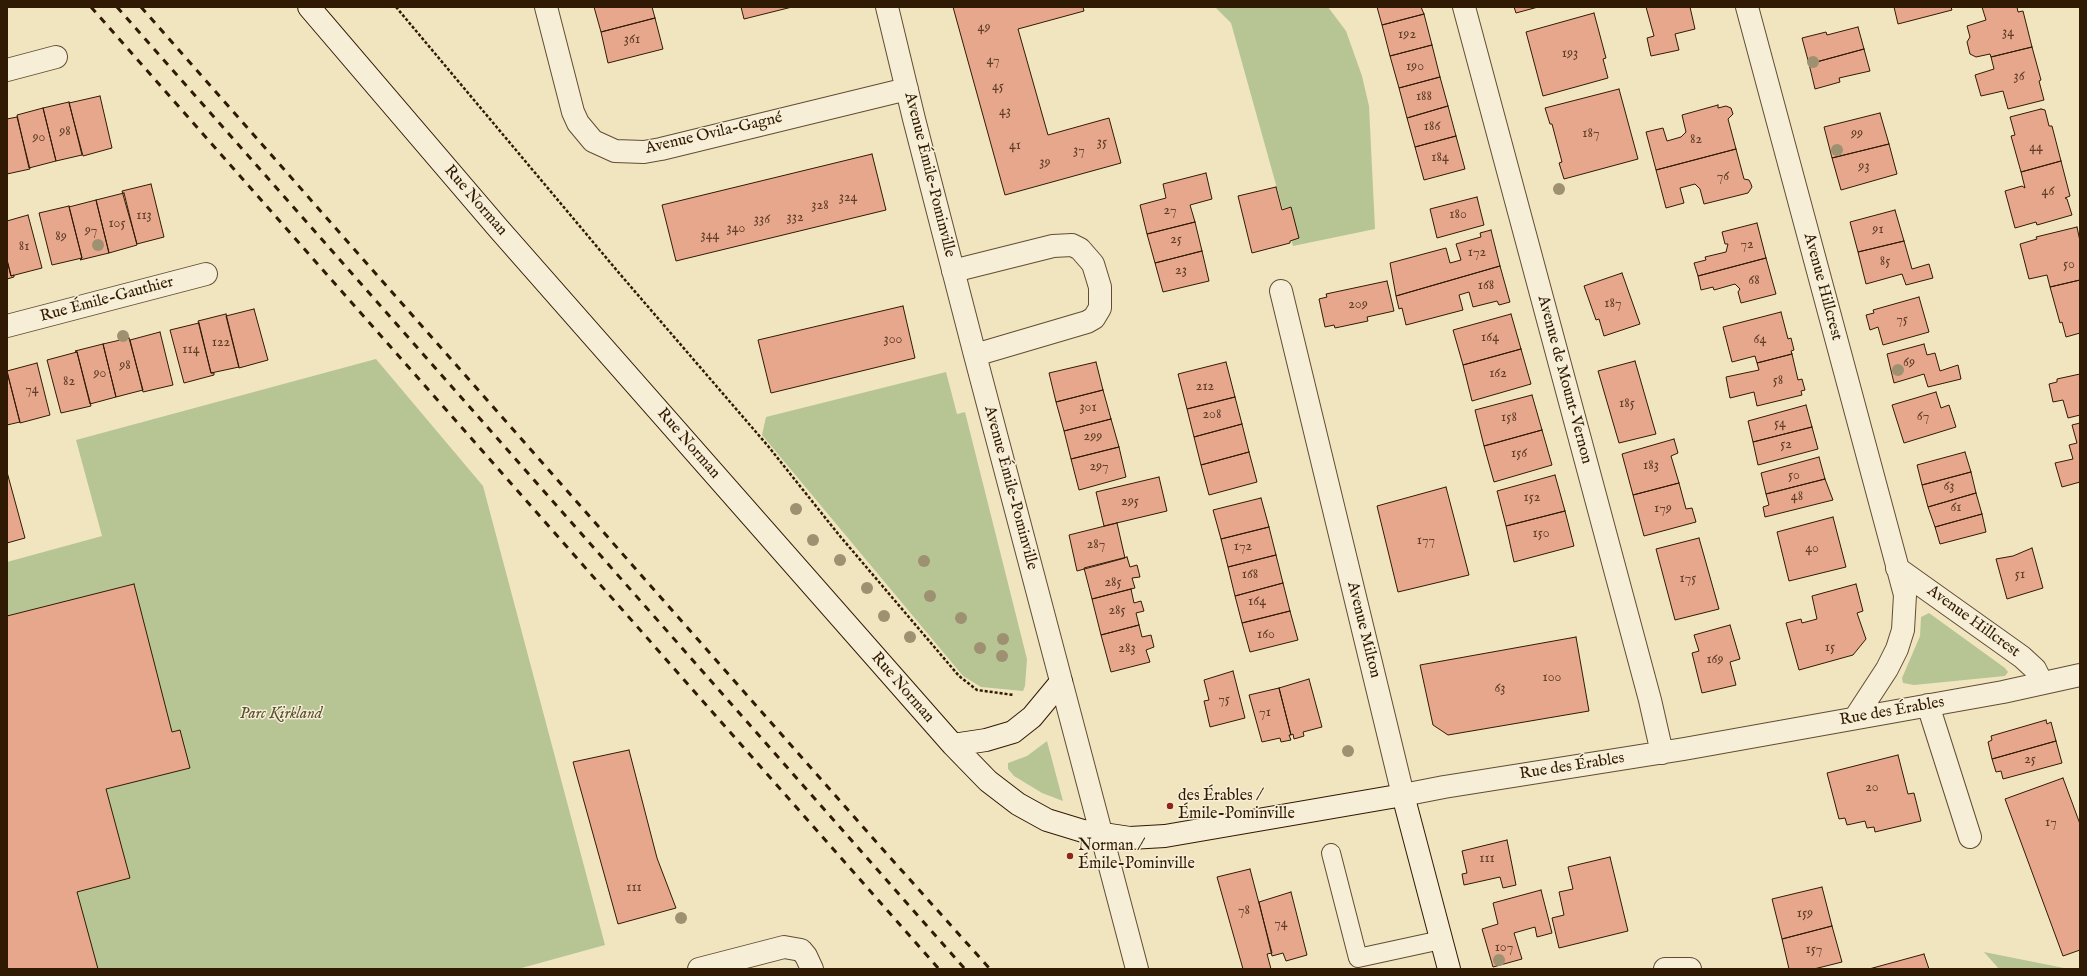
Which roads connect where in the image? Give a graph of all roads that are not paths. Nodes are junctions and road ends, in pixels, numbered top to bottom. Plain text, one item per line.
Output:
1 (309, 7) edge
2 (546, 7) edge
3 (887, 7) edge
4 (1464, 7) edge
5 (1747, 7) edge
6 (56, 57) dead end
7 (7, 70) edge
8 (907, 88) junction
9 (953, 271) junction
10 (206, 274) dead end
11 (1281, 291) dead end
12 (7, 326) edge
13 (975, 354) junction
14 (1897, 568) junction
15 (2080, 675) edge
16 (1061, 682) junction
17 (2042, 683) junction
18 (1928, 705) junction
19 (1854, 718) junction
20 (953, 745) junction
21 (1662, 753) junction
22 (1403, 795) junction
23 (1101, 834) junction
24 (1970, 838) dead end
25 (1331, 853) dead end
26 (1441, 940) junction
27 (699, 969) edge
28 (812, 969) edge
29 (1137, 969) edge
30 (1449, 969) edge
31 (1665, 969) edge
32 (1690, 969) edge

1 - 20 street, Rue Norman
2 - 8 street, Avenue Ovila-Gagné
3 - 8 street, Avenue Émile-Pominville
4 - 21 street, Avenue de Mount-Vernon
5 - 14 street, Avenue Hillcrest
6 - 7 street
8 - 9 street, Avenue Émile-Pominville
9 - 13 street, Avenue Émile-Pominville
9 - 13 street
10 - 12 street, Rue Émile-Gauthier
11 - 22 street, Avenue Milton
13 - 16 street, Avenue Émile-Pominville
14 - 17 street, Avenue Hillcrest
14 - 19 street, Avenue Hillcrest
15 - 17 street, Rue des Érables
16 - 20 street
16 - 23 street, Avenue Émile-Pominville
17 - 18 street, Rue des Érables
18 - 19 street, Rue des Érables
18 - 24 street
19 - 21 street, Rue des Érables
20 - 23 street, Rue Norman
21 - 22 street, Rue des Érables
22 - 23 street, Rue des Érables
22 - 26 street, Avenue Milton
23 - 29 street, Avenue Émile-Pominville
25 - 26 lane
26 - 30 street, Avenue Milton
27 - 28 street
31 - 32 street

